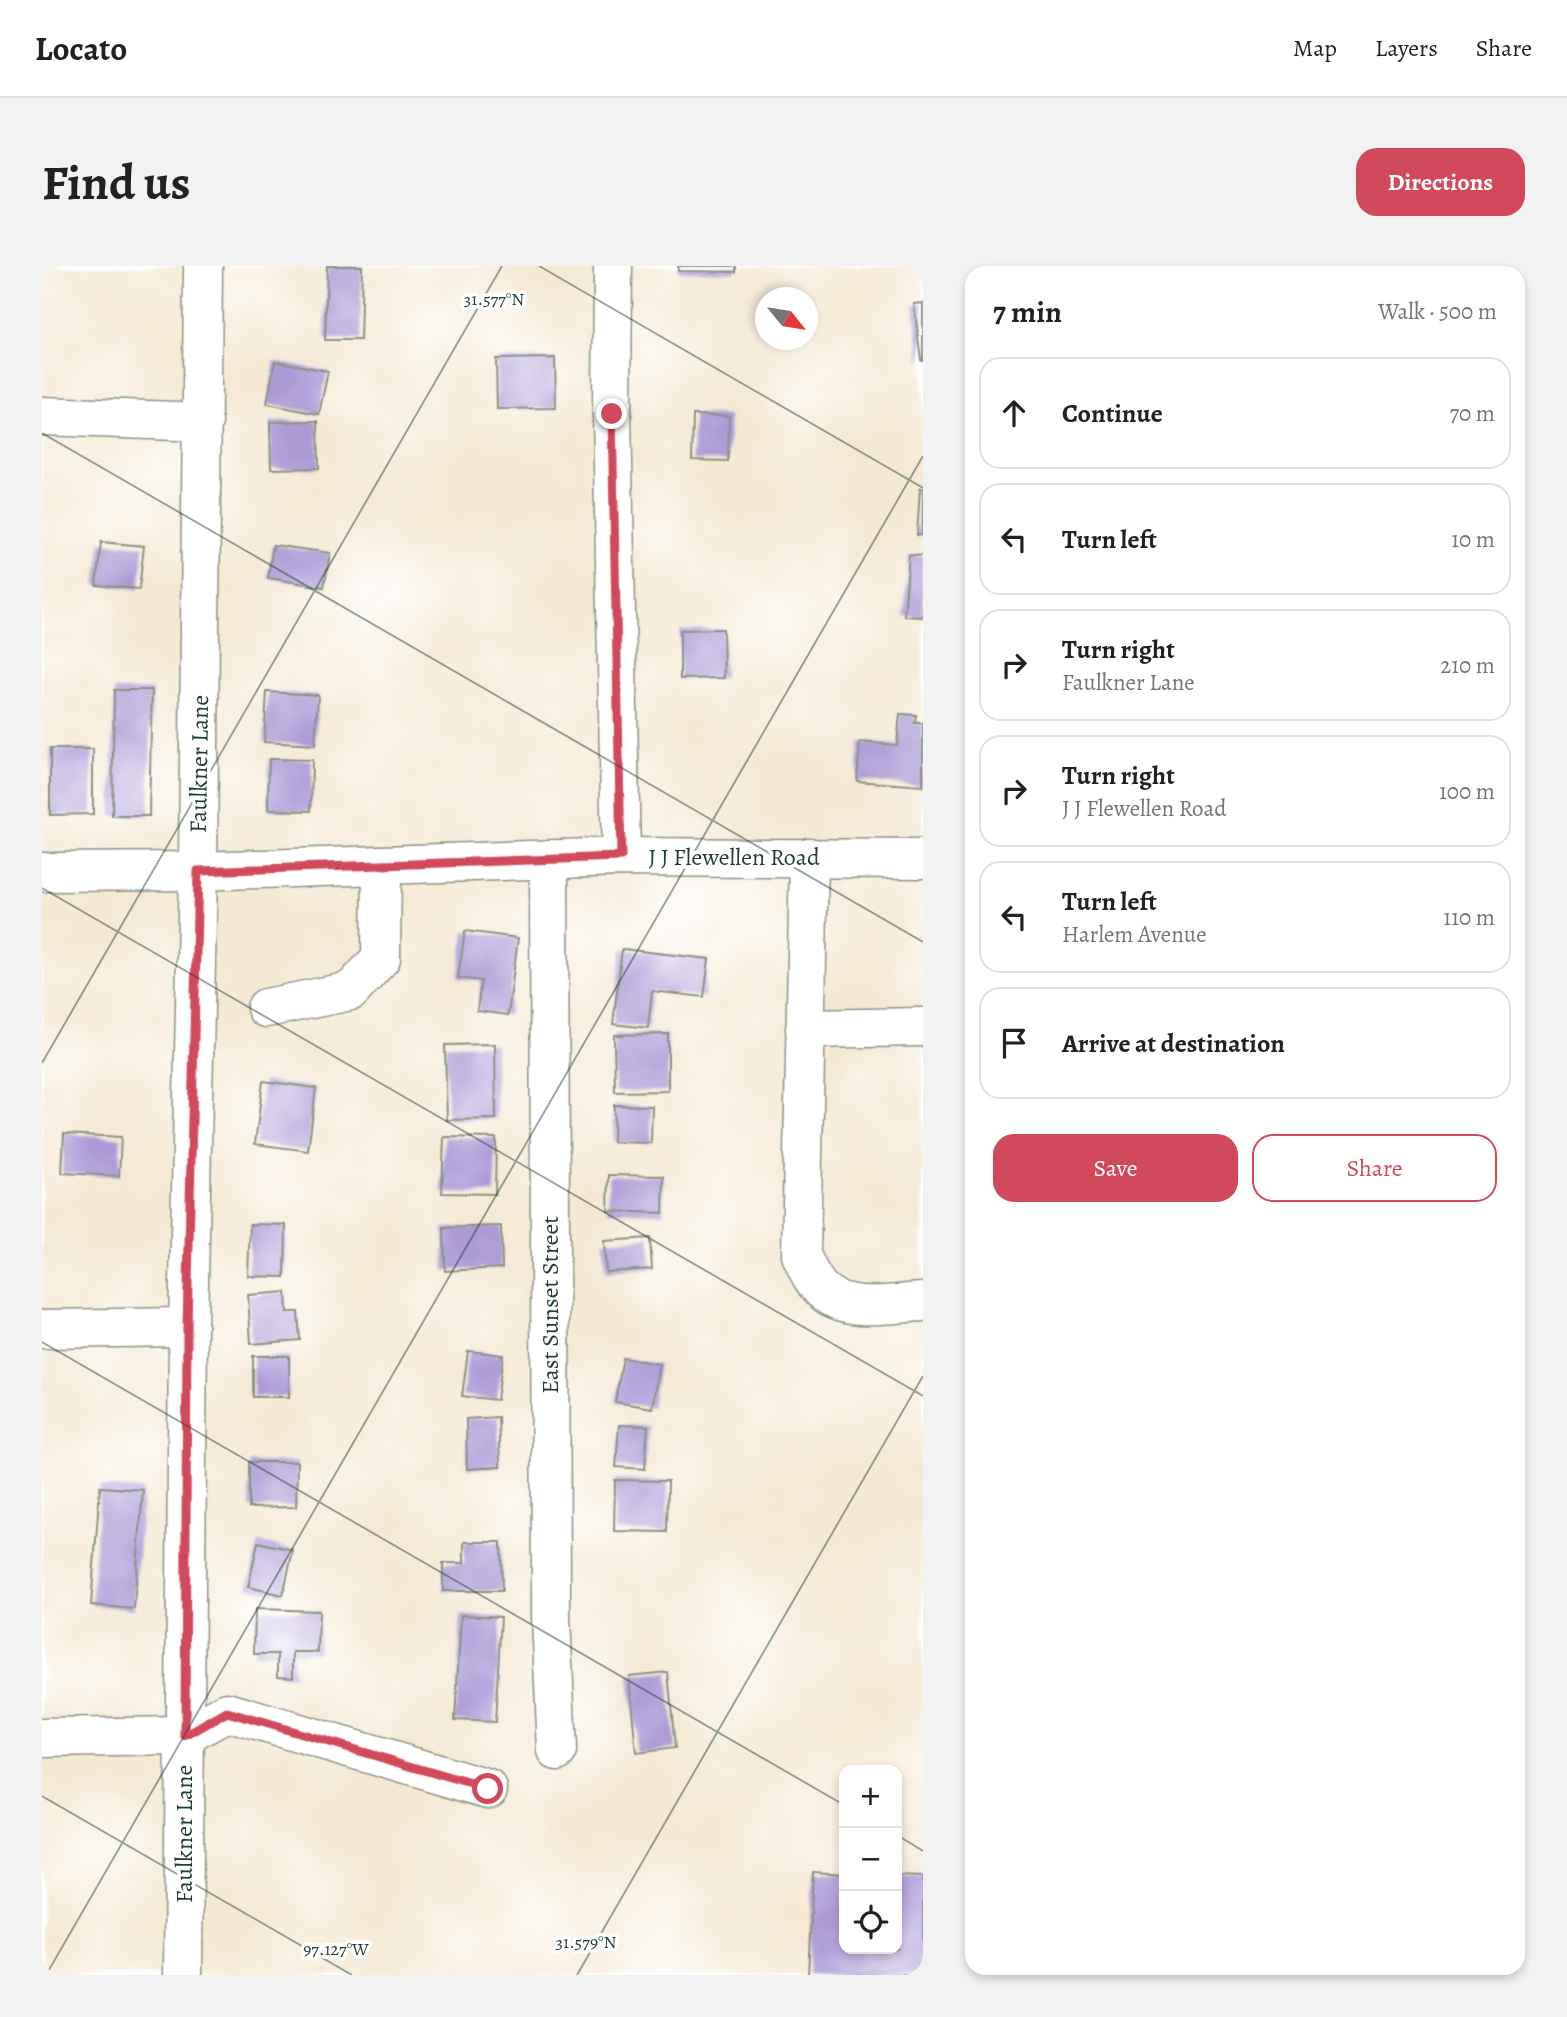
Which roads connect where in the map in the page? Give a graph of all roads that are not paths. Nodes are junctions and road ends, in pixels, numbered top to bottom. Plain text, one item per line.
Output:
1 (203, 266) edge
2 (613, 266) edge
3 (42, 416) edge
4 (203, 422) junction
5 (621, 857) junction
6 (808, 857) junction
7 (549, 859) junction
8 (923, 859) edge
9 (382, 865) junction
10 (198, 871) junction
11 (42, 872) edge
12 (266, 1008) dead end
13 (923, 1027) edge
14 (805, 1029) junction
15 (923, 1303) edge
16 (187, 1327) junction
17 (42, 1329) edge
18 (185, 1736) junction
19 (42, 1738) edge
20 (557, 1751) dead end
21 (488, 1789) dead end
22 (183, 1975) edge

1 - 4 street, Faulkner Lane
2 - 5 street
3 - 4 street
4 - 10 street, Faulkner Lane
5 - 6 street, J J Flewellen Road
5 - 7 street, J J Flewellen Road
6 - 8 street, J J Flewellen Road
6 - 14 street
7 - 9 street, J J Flewellen Road
7 - 20 street, East Sunset Street
9 - 10 street, J J Flewellen Road
9 - 12 street
10 - 11 street, J J Flewellen Road
10 - 16 street, Faulkner Lane
13 - 14 street
14 - 15 street
16 - 17 street
16 - 18 street, Faulkner Lane
18 - 19 street
18 - 21 street
18 - 22 street, Faulkner Lane

